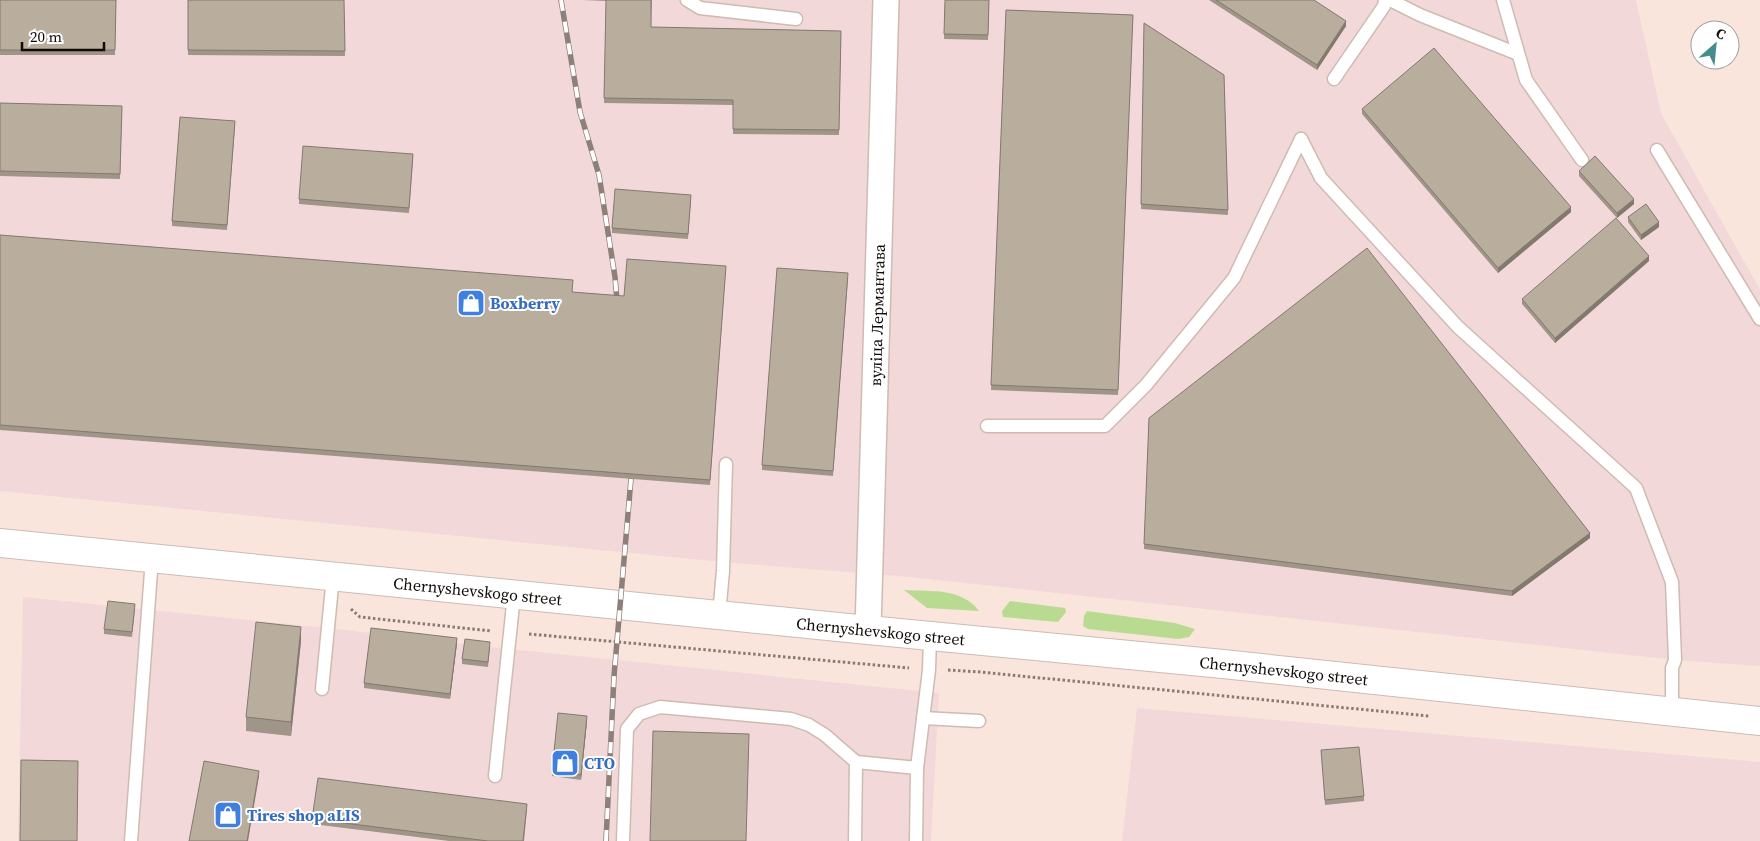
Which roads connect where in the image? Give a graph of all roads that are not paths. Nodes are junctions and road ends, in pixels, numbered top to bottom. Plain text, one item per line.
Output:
1 (687, 0) edge
2 (886, 0) edge
3 (1385, 0) edge
4 (1390, 0) edge
5 (1503, 0) edge
6 (796, 18) dead end
7 (1518, 54) junction
8 (1334, 79) dead end
9 (1657, 150) dead end
10 (1582, 160) dead end
11 (1760, 319) edge
12 (987, 426) dead end
13 (726, 464) dead end
14 (0, 542) edge
15 (152, 558) junction
16 (333, 576) junction
17 (514, 595) junction
18 (719, 615) junction
19 (868, 630) junction
20 (930, 636) junction
21 (322, 689) dead end
22 (1672, 712) junction
23 (924, 718) junction
24 (980, 721) dead end
25 (1760, 721) edge
26 (856, 762) junction
27 (917, 768) junction
28 (496, 776) dead end
29 (131, 841) edge
30 (623, 841) edge
31 (856, 841) edge
32 (916, 841) edge

1 - 6 lane
2 - 19 street, вуліца Лермантава
3 - 8 lane
4 - 7 lane
5 - 7 lane
7 - 10 lane
9 - 11 lane
12 - 22 lane
13 - 18 lane
14 - 15 main road, Chernyshevskogo street
15 - 16 main road, Chernyshevskogo street
15 - 29 lane
16 - 17 main road, Chernyshevskogo street
16 - 21 lane
17 - 18 main road, Chernyshevskogo street
17 - 28 lane
18 - 19 main road, Chernyshevskogo street
19 - 20 main road, Chernyshevskogo street
20 - 22 main road, Chernyshevskogo street
20 - 23 lane
22 - 25 main road, Chernyshevskogo street
23 - 24 lane
23 - 27 lane
26 - 27 lane
26 - 30 lane
26 - 31 lane
27 - 32 lane

